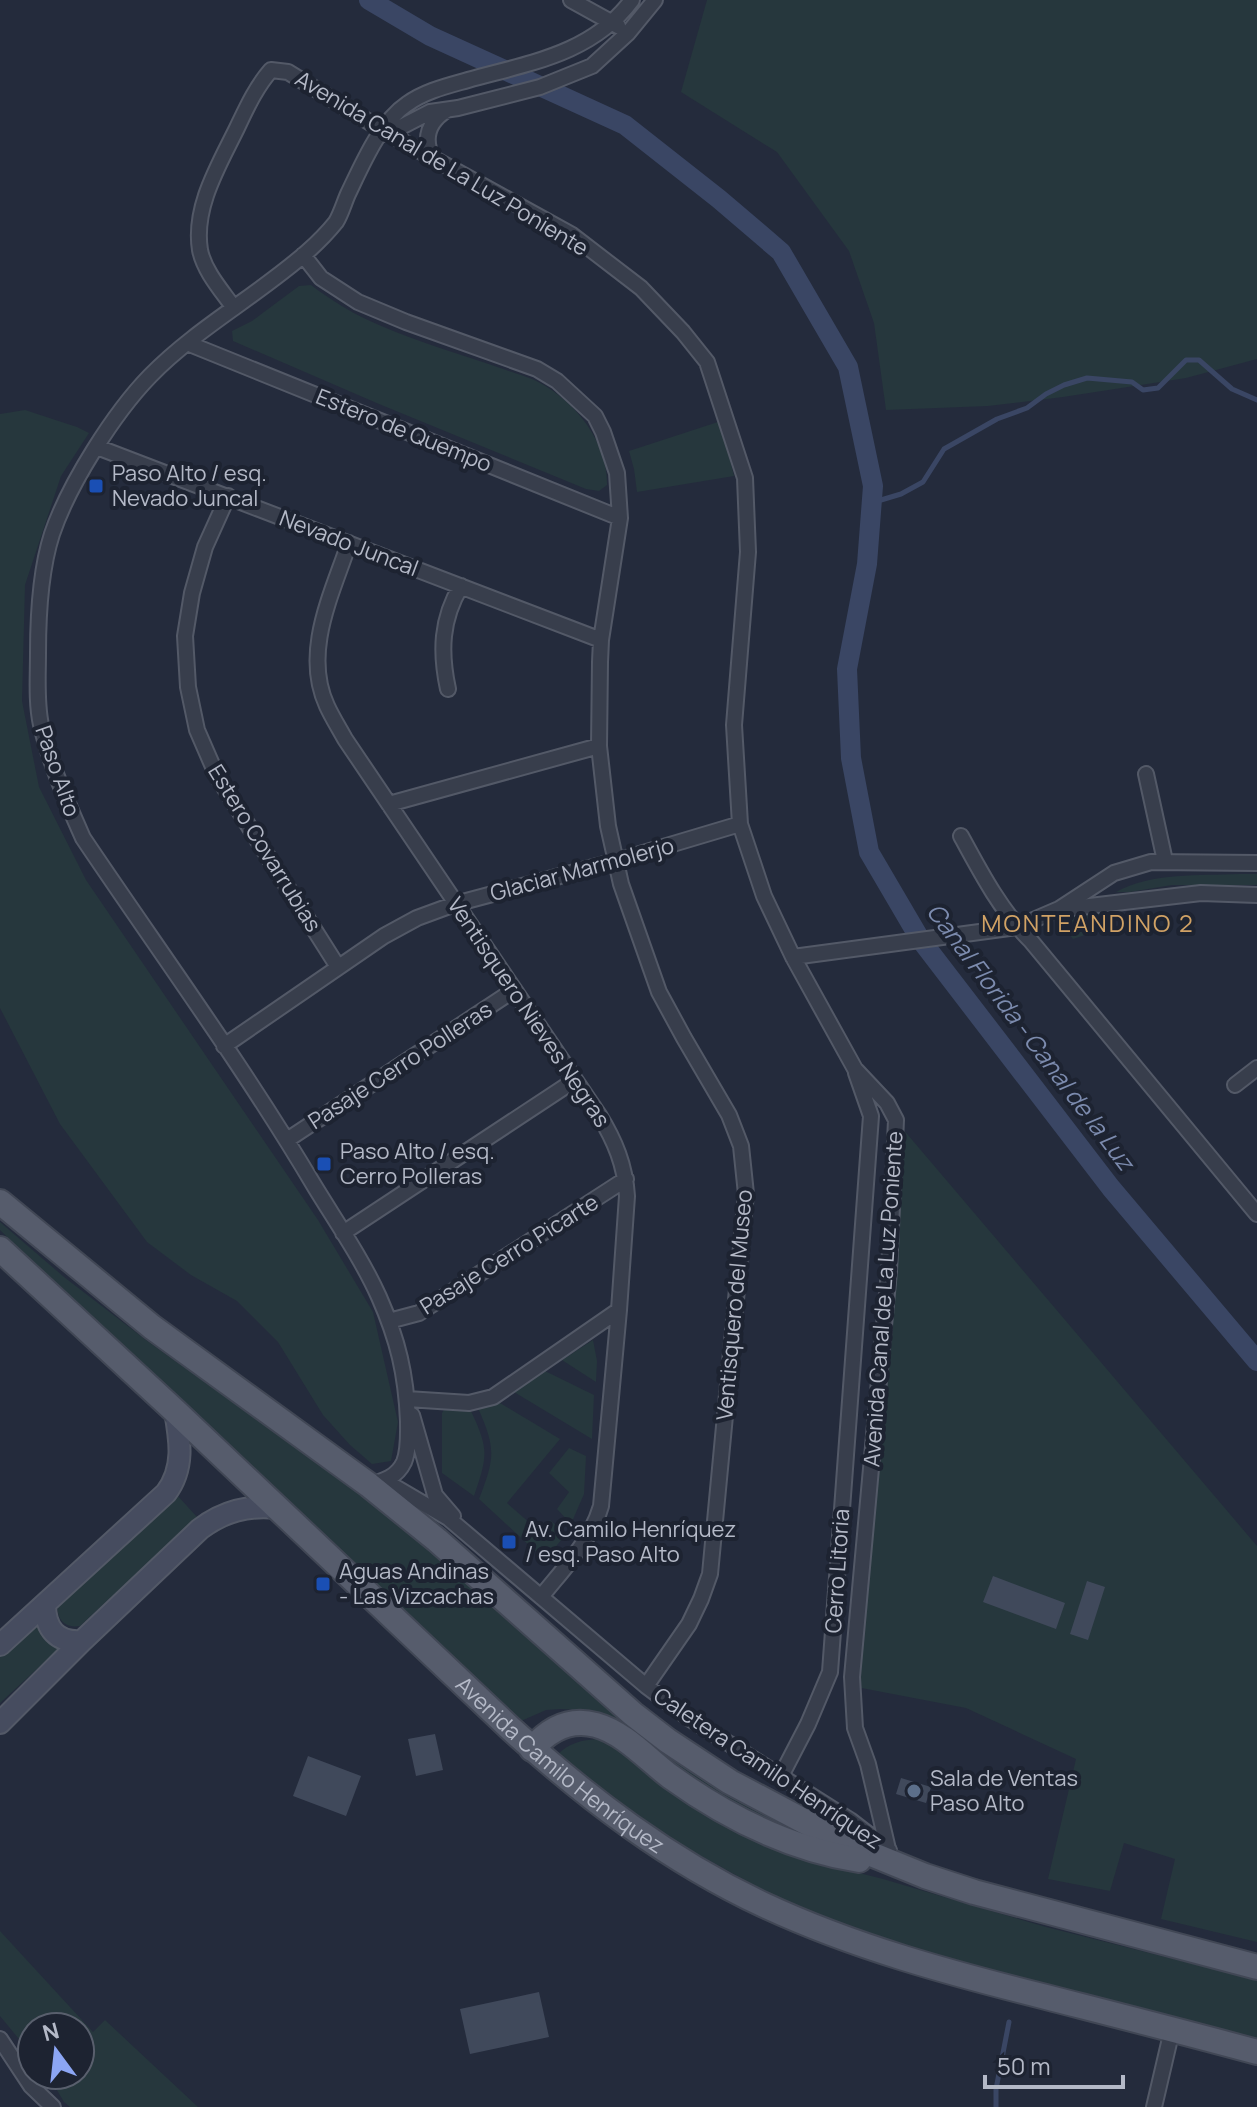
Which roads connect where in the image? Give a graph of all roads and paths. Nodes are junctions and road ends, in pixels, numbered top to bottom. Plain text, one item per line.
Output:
1 (571, 0) edge
2 (632, 0) edge
3 (655, 0) edge
4 (613, 23) junction
5 (628, 33) junction
6 (456, 108) junction
7 (382, 130) junction
8 (432, 157) junction
9 (303, 255) junction
10 (234, 308) junction
11 (187, 343) junction
12 (97, 447) junction
13 (228, 496) junction
14 (620, 518) junction
15 (349, 543) junction
16 (461, 586) junction
17 (601, 640) junction
18 (448, 689) dead end
19 (599, 746) junction
20 (1146, 774) dead end
21 (389, 804) junction
22 (740, 824) junction
23 (961, 836) dead end
24 (616, 861) junction
25 (1165, 861) junction
26 (1257, 863) edge
27 (1257, 895) edge
28 (455, 904) junction
29 (1059, 909) junction
30 (1017, 927) junction
31 (793, 957) junction
32 (338, 967) junction
33 (514, 990) junction
34 (224, 1046) junction
35 (1257, 1068) edge
36 (855, 1069) junction
37 (575, 1080) junction
38 (1235, 1085) dead end
39 (287, 1140) junction
40 (626, 1179) junction
41 (0, 1202) edge
42 (1257, 1214) edge
43 (343, 1233) junction
44 (0, 1249) edge
45 (619, 1310) junction
46 (389, 1321) junction
47 (407, 1399) junction
48 (175, 1411) junction
49 (377, 1483) junction
50 (277, 1508) junction
51 (467, 1535) junction
52 (541, 1597) junction
53 (45, 1604) junction
54 (82, 1641) junction
55 (0, 1645) edge
56 (646, 1686) junction
57 (0, 1723) edge
58 (532, 1749) junction
59 (780, 1778) junction
60 (889, 1856) junction
61 (1257, 1967) edge
62 (1172, 2030) junction
63 (0, 2039) edge
64 (1257, 2052) edge
65 (53, 2107) edge
66 (1154, 2107) edge

1 - 4 street
2 - 4 street, Paso Alto
3 - 5 street
4 - 5 street
4 - 7 street, Paso Alto
5 - 6 street
6 - 7 street
6 - 8 street
7 - 8 street, Avenida Canal de La Luz Poniente
7 - 9 street, Paso Alto
7 - 10 street, Avenida Canal de La Luz Poniente
8 - 22 street, Avenida Canal de La Luz Poniente
9 - 10 street, Paso Alto
9 - 14 street, Ventisquero del Museo
10 - 11 street, Paso Alto
11 - 12 street, Paso Alto
11 - 14 street, Estero de Quempo
12 - 13 street, Nevado Juncal
12 - 34 street, Paso Alto
13 - 15 street, Nevado Juncal
13 - 32 street, Estero Covarrubias
14 - 17 street, Ventisquero del Museo
15 - 16 street, Nevado Juncal
15 - 21 street, Ventisquero Nieves Negras
16 - 17 street, Nevado Juncal
16 - 18 street
17 - 19 street, Ventisquero del Museo
19 - 21 street
19 - 24 street, Ventisquero del Museo
20 - 25 street
21 - 28 street, Ventisquero Nieves Negras
22 - 24 street, Glaciar Marmolerjo
22 - 31 street, Avenida Canal de La Luz Poniente
23 - 30 street
24 - 28 street, Glaciar Marmolerjo
24 - 56 street, Ventisquero del Museo
25 - 26 street
25 - 29 street
27 - 29 street
28 - 32 street, Glaciar Marmolerjo
28 - 33 street, Ventisquero Nieves Negras
29 - 30 street
30 - 31 street
30 - 42 street
31 - 36 street, Avenida Canal de La Luz Poniente
32 - 34 street, Glaciar Marmolerjo
33 - 37 street, Ventisquero Nieves Negras
33 - 39 street, Pasaje Cerro Polleras
34 - 39 street, Paso Alto
35 - 38 street
36 - 59 street, Cerro Litoria
36 - 60 street, Avenida Canal de La Luz Poniente
37 - 40 street, Ventisquero Nieves Negras
37 - 43 street
39 - 43 street, Paso Alto
40 - 45 street, Ventisquero Nieves Negras
40 - 46 street, Pasaje Cerro Picarte
41 - 49 main road
43 - 46 street, Paso Alto
44 - 48 main road, Avenida Camilo Henríquez
45 - 47 street
45 - 52 street, Ventisquero Nieves Negras
46 - 47 street, Paso Alto
47 - 49 street, Paso Alto
47 - 51 street, Paso Alto
48 - 50 main road, Avenida Camilo Henríquez
48 - 53 street
49 - 51 street, Caletera Camilo Henríquez
49 - 60 main road
50 - 54 street
50 - 58 main road, Avenida Camilo Henríquez
51 - 52 street, Caletera Camilo Henríquez
52 - 56 street, Caletera Camilo Henríquez
53 - 54 street
53 - 55 street
54 - 57 street
56 - 59 street, Caletera Camilo Henríquez
58 - 60 main road
58 - 62 main road, Avenida Camilo Henríquez
59 - 60 street, Caletera Camilo Henríquez
60 - 61 main road
62 - 64 main road, Avenida Camilo Henríquez
62 - 66 street
63 - 65 street

